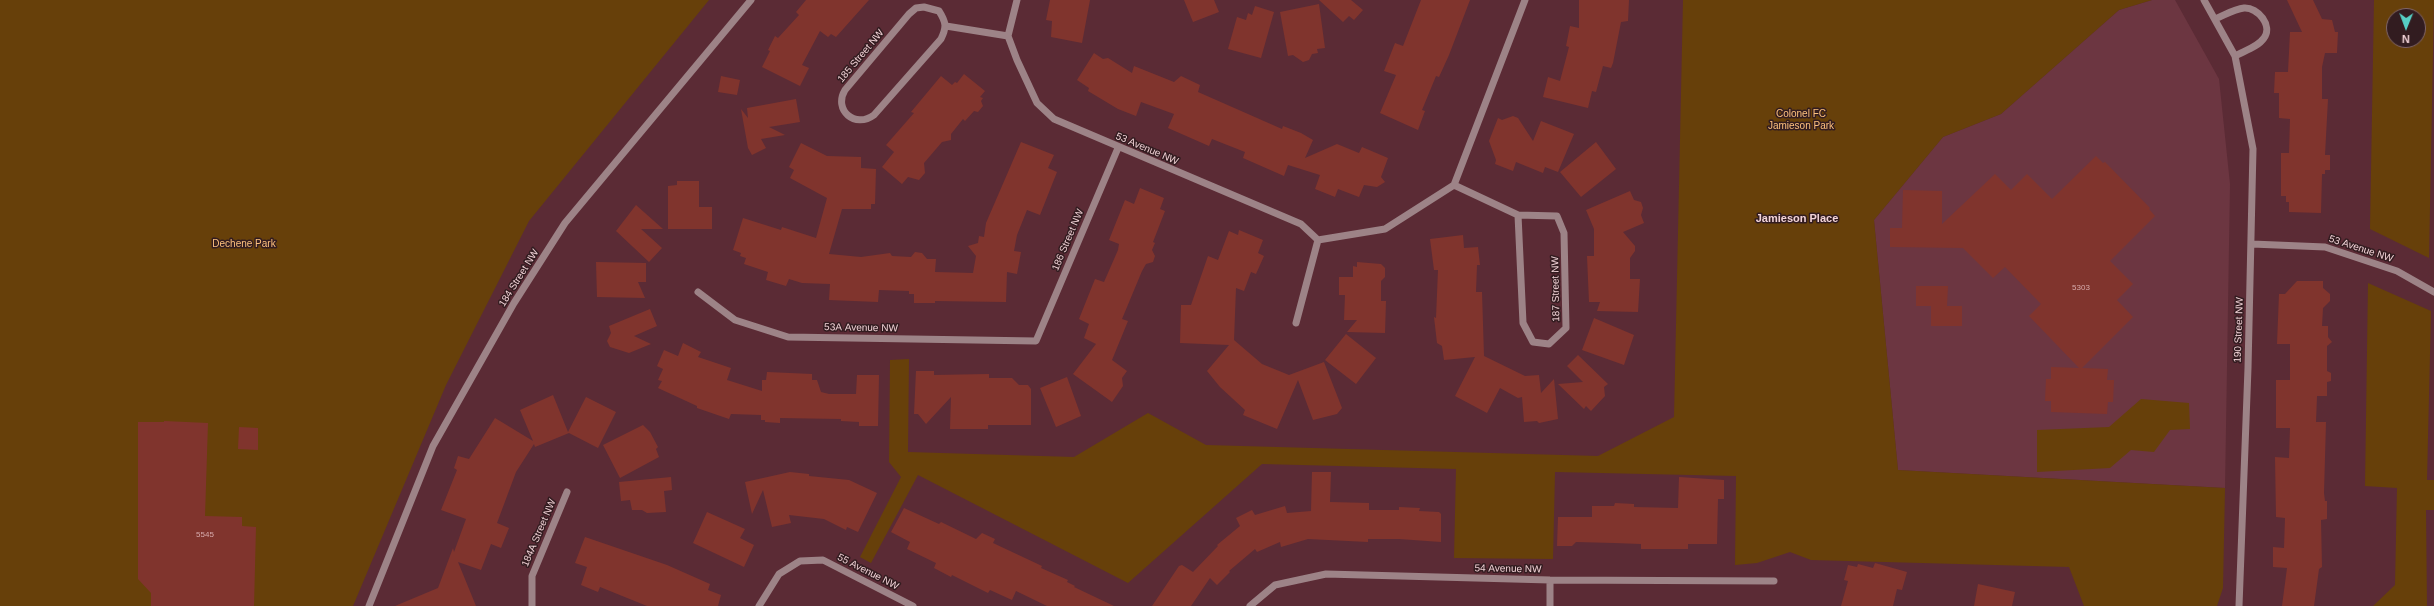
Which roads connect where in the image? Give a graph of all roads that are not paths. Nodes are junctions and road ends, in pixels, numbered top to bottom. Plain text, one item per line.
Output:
1 (751, 0) edge
2 (1017, 0) edge
3 (1525, 0) edge
4 (2204, 0) edge
5 (2215, 19) junction
6 (946, 26) junction
7 (1008, 36) junction
8 (2235, 56) junction
9 (1118, 148) junction
10 (1454, 185) junction
11 (1518, 215) junction
12 (1318, 240) junction
13 (2252, 244) junction
14 (698, 292) dead end
15 (2434, 292) edge
16 (1296, 323) dead end
17 (1036, 341) joint
18 (567, 492) dead end
19 (1550, 580) junction
20 (1774, 581) dead end
21 (369, 606) edge
22 (532, 606) edge
23 (759, 606) edge
24 (913, 606) edge
25 (1250, 606) edge
26 (1550, 606) edge
27 (2239, 606) edge

1 - 21 street, 184 Street NW
2 - 7 street
3 - 10 street
4 - 5 street, 190 Street NW
5 - 8 street, 190 Street NW
5 - 8 street
6 - 6 street, 185 Street NW
6 - 7 street
7 - 9 street, 53 Avenue NW
8 - 13 street, 190 Street NW
9 - 12 street, 53 Avenue NW
9 - 17 street, 186 Street NW
10 - 11 street, 187 Street NW
10 - 12 street
11 - 11 street, 187 Street NW
12 - 16 street
13 - 15 street, 53 Avenue NW
13 - 27 street, 190 Street NW
14 - 17 street, 53A Avenue NW
18 - 22 street, 184A Street NW
19 - 20 street, 54 Avenue NW
19 - 25 street, 54 Avenue NW
19 - 26 street
23 - 24 street, 55 Avenue NW

